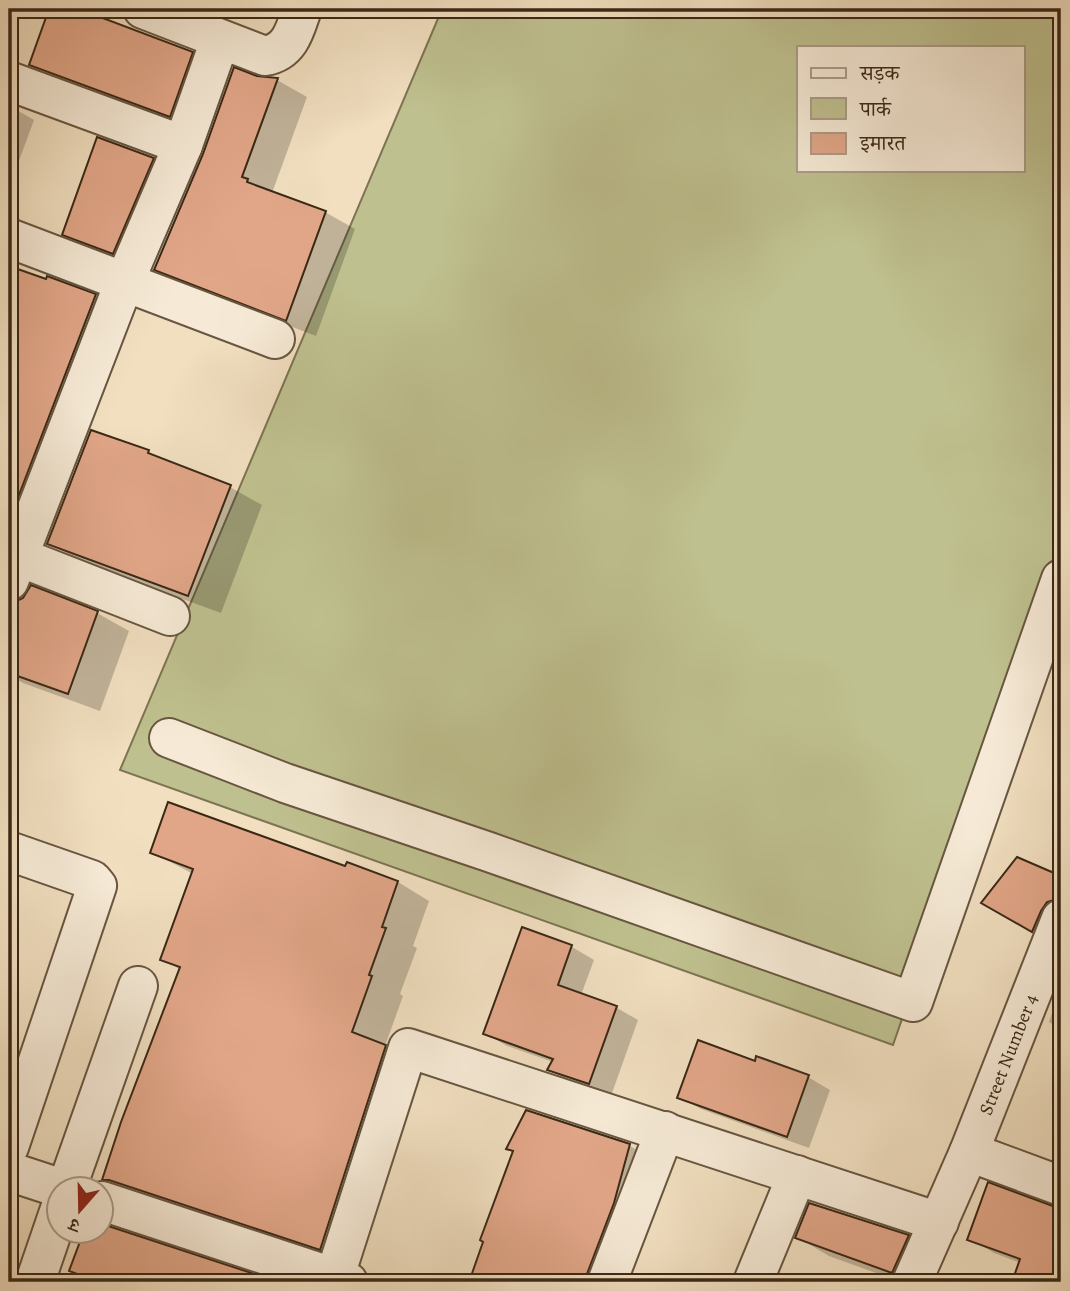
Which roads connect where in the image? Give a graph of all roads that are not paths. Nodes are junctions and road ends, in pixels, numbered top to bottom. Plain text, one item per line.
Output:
1 (143, 9) edge
2 (297, 22) edge
3 (220, 40) junction
4 (9, 81) edge
5 (183, 145) junction
6 (9, 238) edge
7 (124, 283) junction
8 (275, 339) dead end
9 (12, 564) edge
10 (1061, 579) edge
11 (170, 616) dead end
12 (169, 738) dead end
13 (9, 851) edge
14 (1061, 919) edge
15 (138, 986) dead end
16 (665, 1131) junction
17 (10, 1147) edge
18 (969, 1152) junction
19 (797, 1175) junction
20 (71, 1176) edge
21 (46, 1183) edge
22 (1061, 1186) edge
23 (116, 1206) edge
24 (939, 1222) junction
25 (47, 1246) edge
26 (339, 1281) edge
27 (35, 1282) edge
28 (607, 1282) edge
29 (753, 1282) edge
30 (912, 1282) edge

1 - 3 street
2 - 3 street
3 - 5 street
4 - 5 street
5 - 7 street
6 - 7 street
7 - 8 street
7 - 9 street
9 - 11 street
10 - 12 street
13 - 17 street
14 - 18 street, Street Number 4
15 - 20 street
16 - 19 street
16 - 26 street
16 - 28 street
17 - 21 street
18 - 22 street
18 - 24 street, Street Number 4
19 - 24 street
19 - 29 street
23 - 26 street
24 - 30 street, Street Number 4
25 - 27 street

